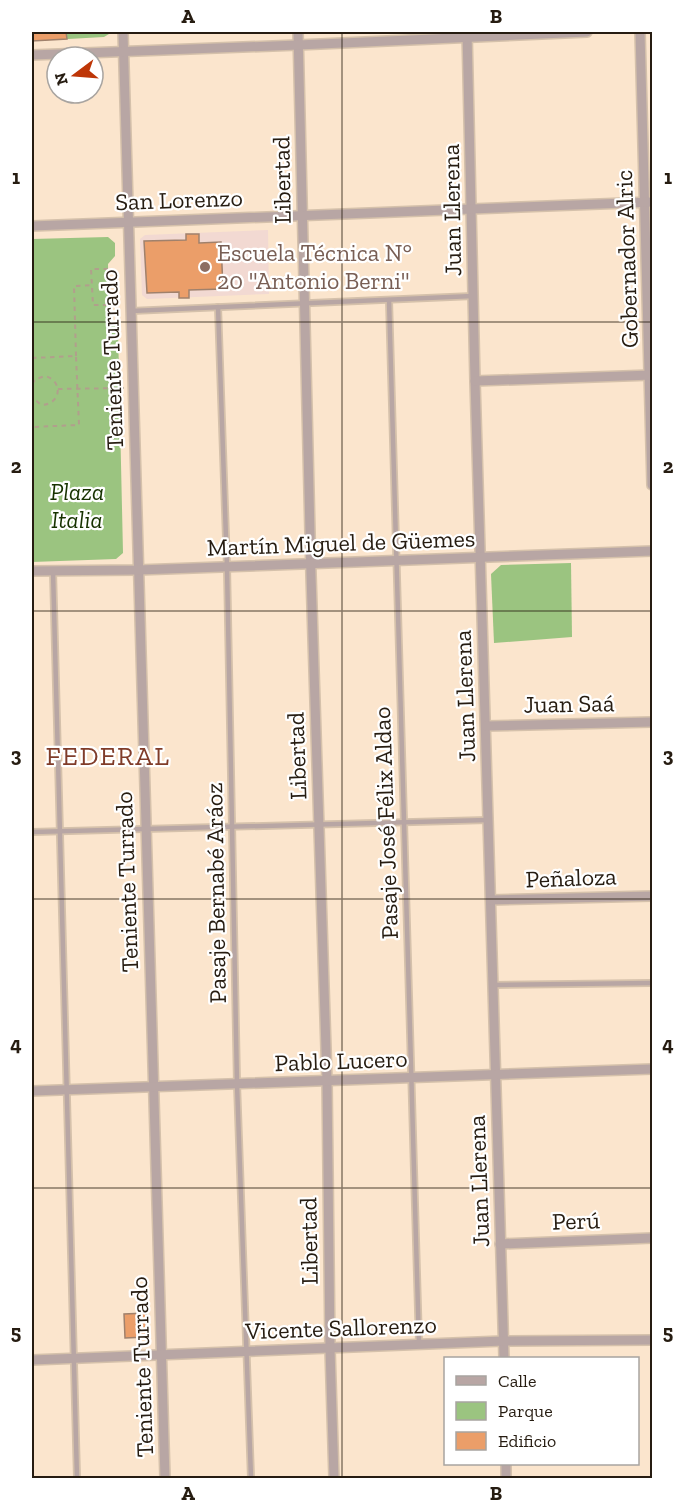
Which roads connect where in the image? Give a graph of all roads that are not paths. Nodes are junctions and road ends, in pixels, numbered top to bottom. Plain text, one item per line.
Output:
1 (123, 32) edge
2 (298, 32) edge
3 (587, 32) edge
4 (640, 32) edge
5 (467, 34) edge
6 (298, 45) junction
7 (124, 52) junction
8 (32, 55) edge
9 (649, 202) edge
10 (471, 208) junction
11 (302, 216) junction
12 (128, 221) junction
13 (32, 226) edge
14 (473, 296) junction
15 (389, 300) junction
16 (305, 304) junction
17 (218, 308) junction
18 (130, 311) junction
19 (651, 375) edge
20 (474, 381) junction
21 (652, 485) edge
22 (652, 551) edge
23 (480, 558) junction
24 (397, 561) junction
25 (311, 564) junction
26 (227, 567) junction
27 (138, 570) junction
28 (53, 571) junction
29 (32, 572) edge
30 (652, 722) edge
31 (486, 726) junction
32 (489, 820) junction
33 (404, 822) junction
34 (319, 823) junction
35 (232, 826) junction
36 (145, 829) junction
37 (59, 831) junction
38 (32, 832) edge
39 (652, 896) edge
40 (491, 900) junction
41 (652, 983) edge
42 (493, 985) junction
43 (652, 1069) edge
44 (495, 1075) junction
45 (411, 1078) junction
46 (327, 1081) junction
47 (237, 1084) junction
48 (153, 1086) junction
49 (66, 1090) junction
50 (32, 1091) edge
51 (652, 1238) edge
52 (500, 1244) junction
53 (652, 1340) edge
54 (503, 1341) junction
55 (419, 1345) junction
56 (330, 1349) junction
57 (245, 1351) junction
58 (160, 1354) junction
59 (504, 1357) edge
60 (74, 1358) junction
61 (32, 1360) edge
62 (77, 1479) edge
63 (165, 1479) edge
64 (251, 1479) edge
65 (334, 1479) edge

1 - 7 street, Teniente Turrado
2 - 6 street, Libertad
3 - 5 street
4 - 9 street, Gobernador Alric
5 - 6 street
5 - 10 street, Juan Llerena
6 - 7 street
6 - 11 street, Libertad
7 - 8 street
7 - 12 street, Teniente Turrado
9 - 10 street, San Lorenzo
9 - 19 street, Gobernador Alric
10 - 11 street, San Lorenzo
10 - 14 street, Juan Llerena
11 - 12 street, San Lorenzo
11 - 16 street, Libertad
12 - 13 street, San Lorenzo
12 - 18 street, Teniente Turrado
14 - 15 lane
14 - 20 street, Juan Llerena
15 - 16 lane
15 - 24 lane, Pasaje José Félix Aldao
16 - 17 lane
16 - 25 street, Libertad
17 - 18 lane
17 - 26 lane, Pasaje Bernabé Aráoz
18 - 27 street, Teniente Turrado
19 - 20 street
19 - 21 street, Gobernador Alric
20 - 23 street, Juan Llerena
22 - 23 street, Martín Miguel de Güemes
23 - 24 street, Martín Miguel de Güemes
23 - 31 street, Juan Llerena
24 - 25 street, Martín Miguel de Güemes
24 - 33 lane, Pasaje José Félix Aldao
25 - 26 street, Martín Miguel de Güemes
25 - 34 street, Libertad
26 - 27 street, Martín Miguel de Güemes
26 - 35 lane, Pasaje Bernabé Aráoz
27 - 28 street, Martín Miguel de Güemes
27 - 36 street, Teniente Turrado
28 - 29 street, Martín Miguel de Güemes
28 - 37 lane
30 - 31 street, Juan Saá
31 - 32 street, Juan Llerena
32 - 33 lane
32 - 40 street, Juan Llerena
33 - 34 lane
33 - 45 lane, Pasaje José Félix Aldao
34 - 35 lane
34 - 46 street, Libertad
35 - 36 lane
35 - 47 lane, Pasaje Bernabé Aráoz
36 - 37 lane
36 - 48 street, Teniente Turrado
37 - 38 lane
37 - 49 lane
39 - 40 street, Peñaloza
40 - 42 street, Juan Llerena
41 - 42 lane
42 - 44 street, Juan Llerena
43 - 44 street, Pablo Lucero
44 - 45 street, Pablo Lucero
44 - 52 street, Juan Llerena
45 - 46 street, Pablo Lucero
45 - 55 lane, Pasaje José Félix Aldao
46 - 47 street, Pablo Lucero
46 - 56 street, Libertad
47 - 48 street, Pablo Lucero
47 - 57 lane, Pasaje Bernabé Aráoz
48 - 49 street, Pablo Lucero
48 - 58 street, Teniente Turrado
49 - 50 street, Pablo Lucero
49 - 60 lane
51 - 52 street, Perú
52 - 54 street, Juan Llerena
53 - 54 street, Vicente Sallorenzo
54 - 55 street, Vicente Sallorenzo
54 - 59 street, Juan Llerena
55 - 56 street, Vicente Sallorenzo
56 - 57 street, Vicente Sallorenzo
56 - 65 street, Libertad
57 - 58 street, Vicente Sallorenzo
57 - 64 lane, Pasaje Bernabé Aráoz
58 - 60 street, Vicente Sallorenzo
58 - 63 street, Teniente Turrado
60 - 61 street, Vicente Sallorenzo
60 - 62 lane

